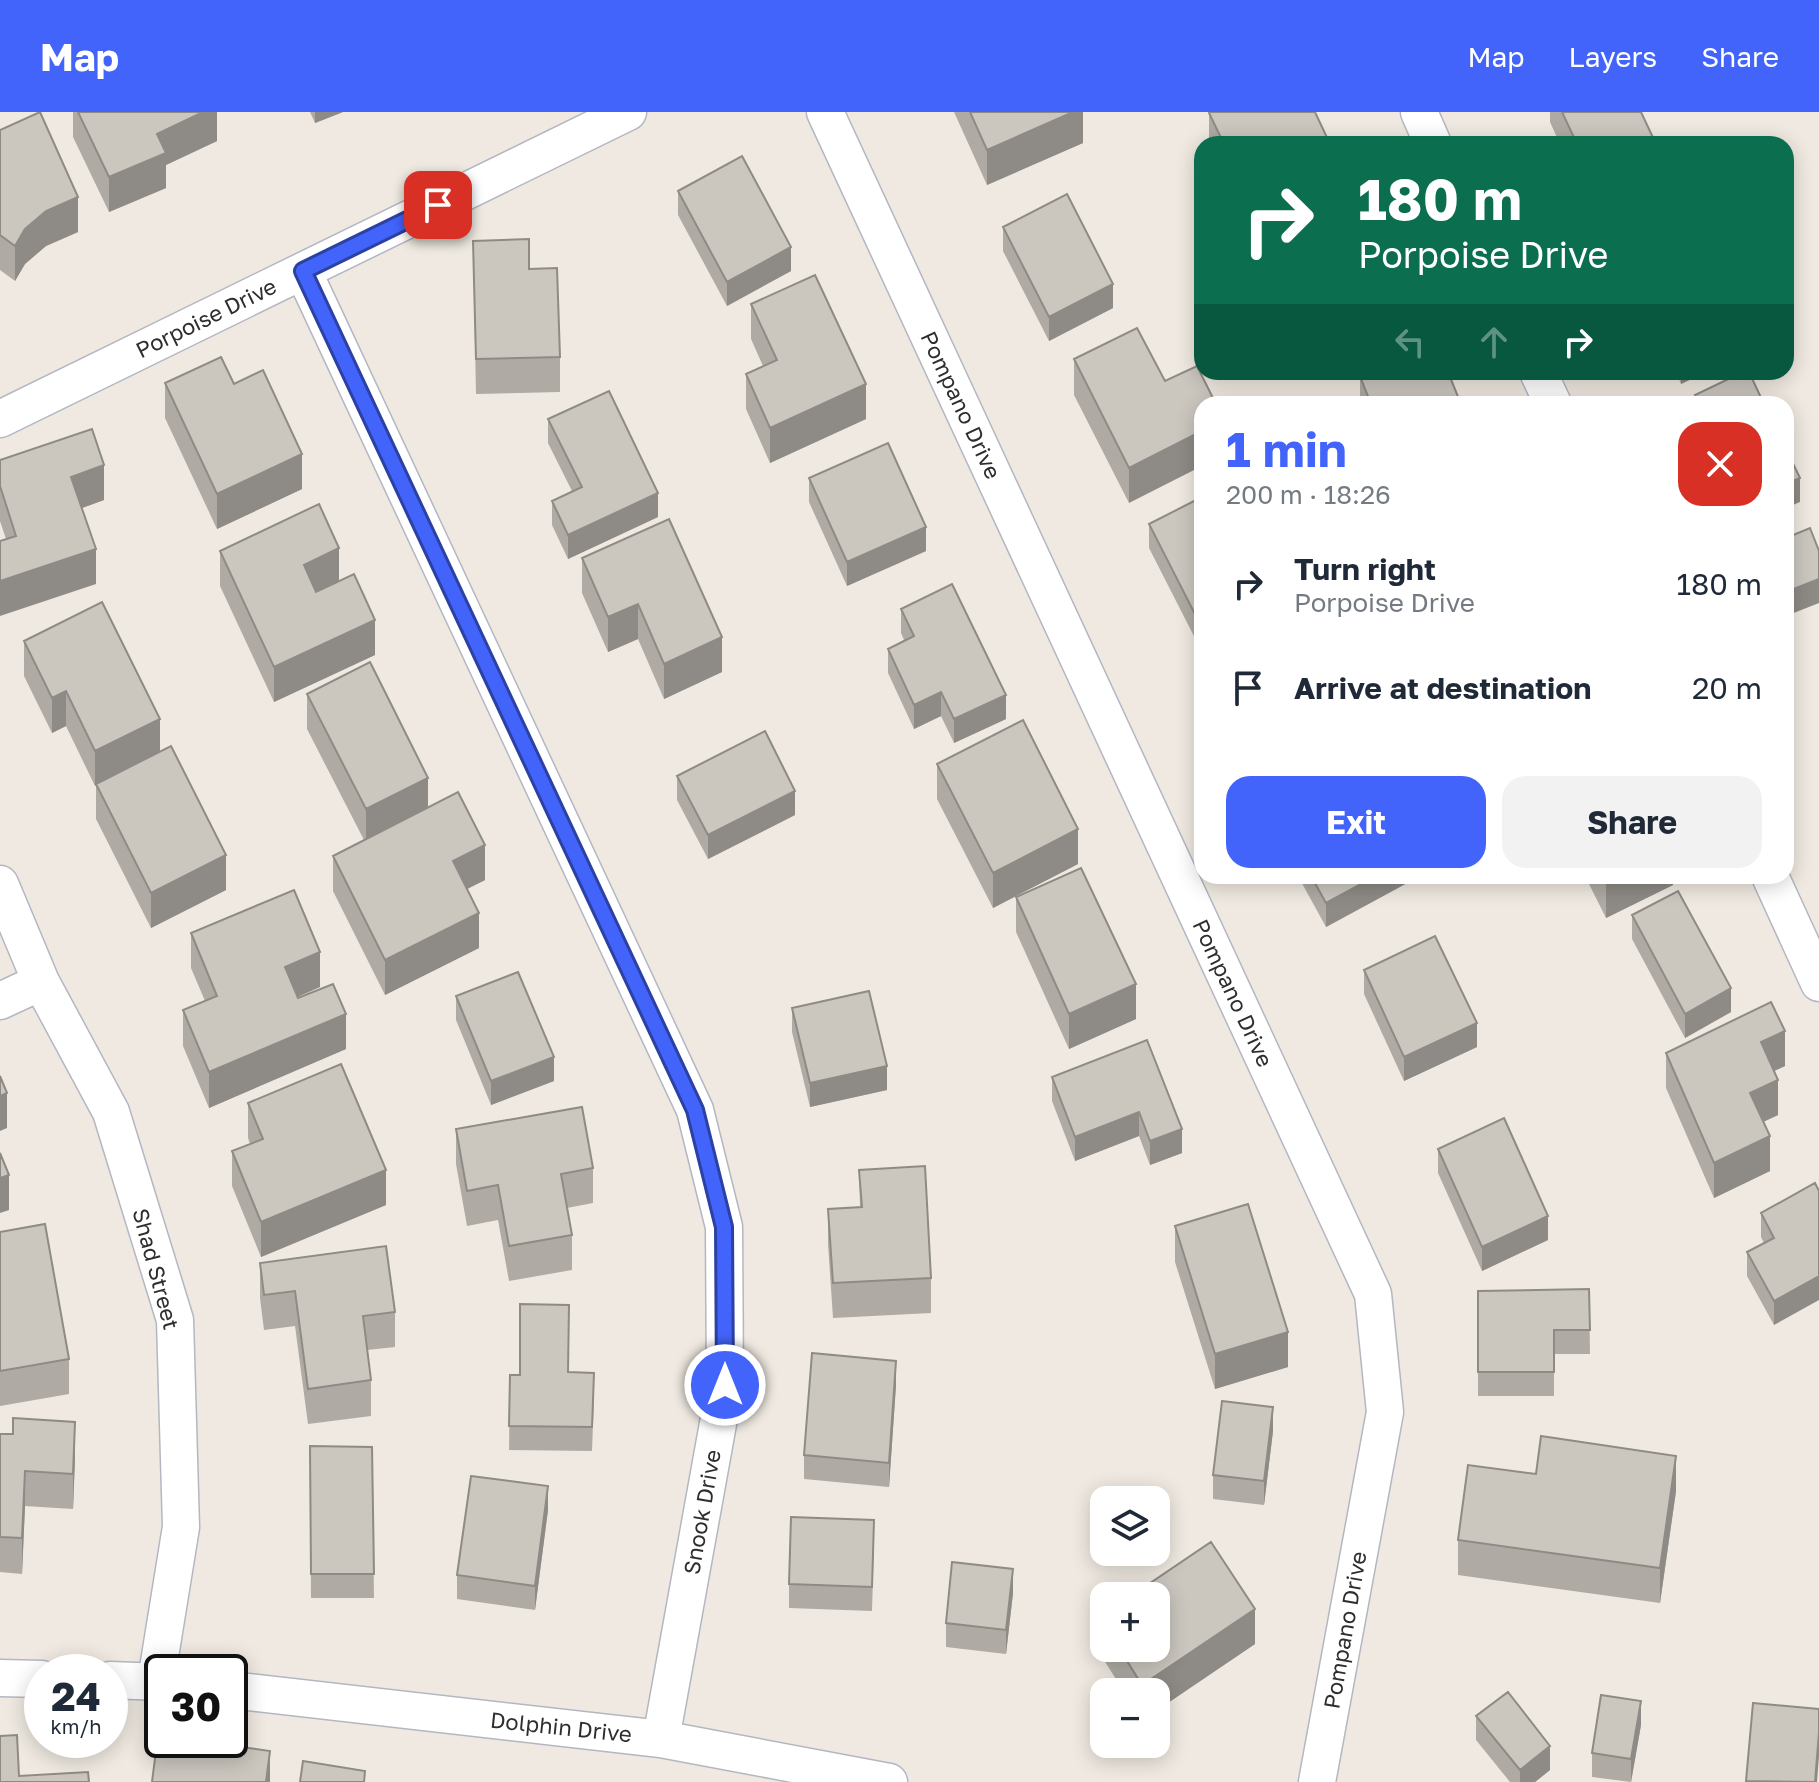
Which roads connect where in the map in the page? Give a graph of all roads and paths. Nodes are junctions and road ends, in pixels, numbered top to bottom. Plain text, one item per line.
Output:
1 (628, 112) edge
2 (825, 112) edge
3 (1419, 112) edge
4 (1430, 136) edge
5 (303, 271) junction
6 (0, 419) edge
7 (0, 884) edge
8 (1774, 884) edge
9 (41, 982) junction
10 (1819, 983) edge
11 (0, 1001) edge
12 (163, 1654) edge
13 (0, 1678) edge
14 (24, 1679) edge
15 (248, 1692) edge
16 (661, 1739) junction
17 (889, 1782) edge
18 (1317, 1782) edge

1 - 5 street, Porpoise Drive
2 - 18 street, Pompano Drive
3 - 4 street
5 - 6 street, Porpoise Drive
5 - 16 street, Snook Drive
7 - 9 street, Shad Street
8 - 10 street
9 - 11 street
9 - 12 street, Shad Street
13 - 14 street
15 - 16 street, Dolphin Drive
16 - 17 street, Dolphin Drive

